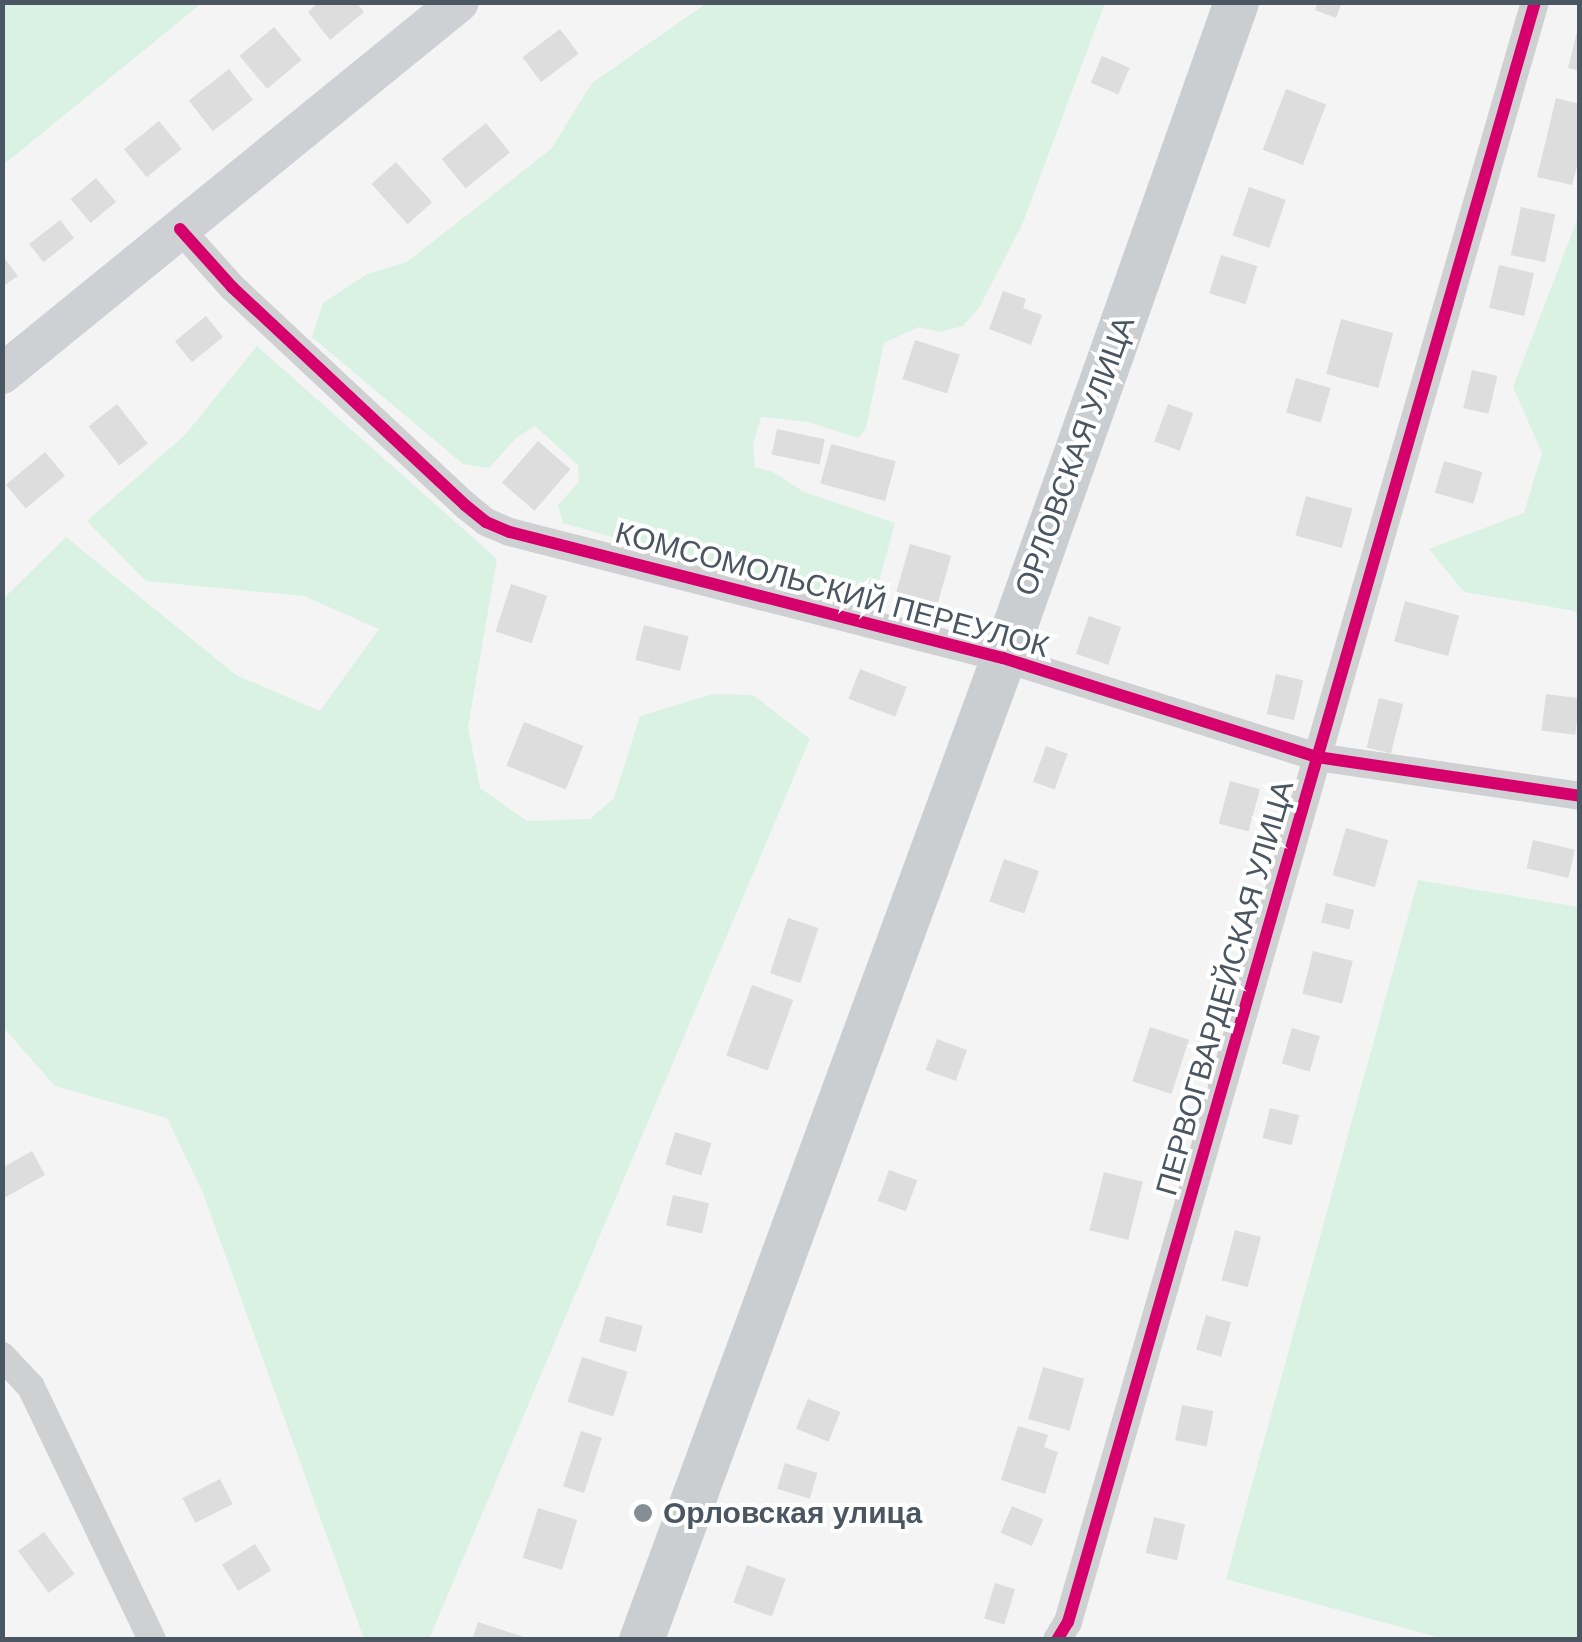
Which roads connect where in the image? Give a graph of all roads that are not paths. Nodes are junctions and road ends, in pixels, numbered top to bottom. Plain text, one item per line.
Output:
1 (459, 2) edge
2 (1236, 2) edge
3 (1535, 2) edge
4 (180, 229) junction
5 (2, 374) edge
6 (1003, 658) junction
7 (1318, 757) junction
8 (1580, 796) edge
9 (2, 1356) edge
10 (152, 1640) edge
11 (641, 1640) edge
12 (1057, 1640) edge

1 - 4 main road
2 - 6 main road, ОРЛОВСКАЯ УЛИЦА
3 - 7 street, ПЕРВОГВАРДЕЙСКАЯ УЛИЦА
4 - 5 main road
4 - 6 street, КОМСОМОЛЬСКИЙ ПЕРЕУЛОК
6 - 7 street, КОМСОМОЛЬСКИЙ ПЕРЕУЛОК
6 - 11 main road, ОРЛОВСКАЯ УЛИЦА
7 - 8 street, КОМСОМОЛЬСКИЙ ПЕРЕУЛОК
7 - 12 street, ПЕРВОГВАРДЕЙСКАЯ УЛИЦА
9 - 10 street

